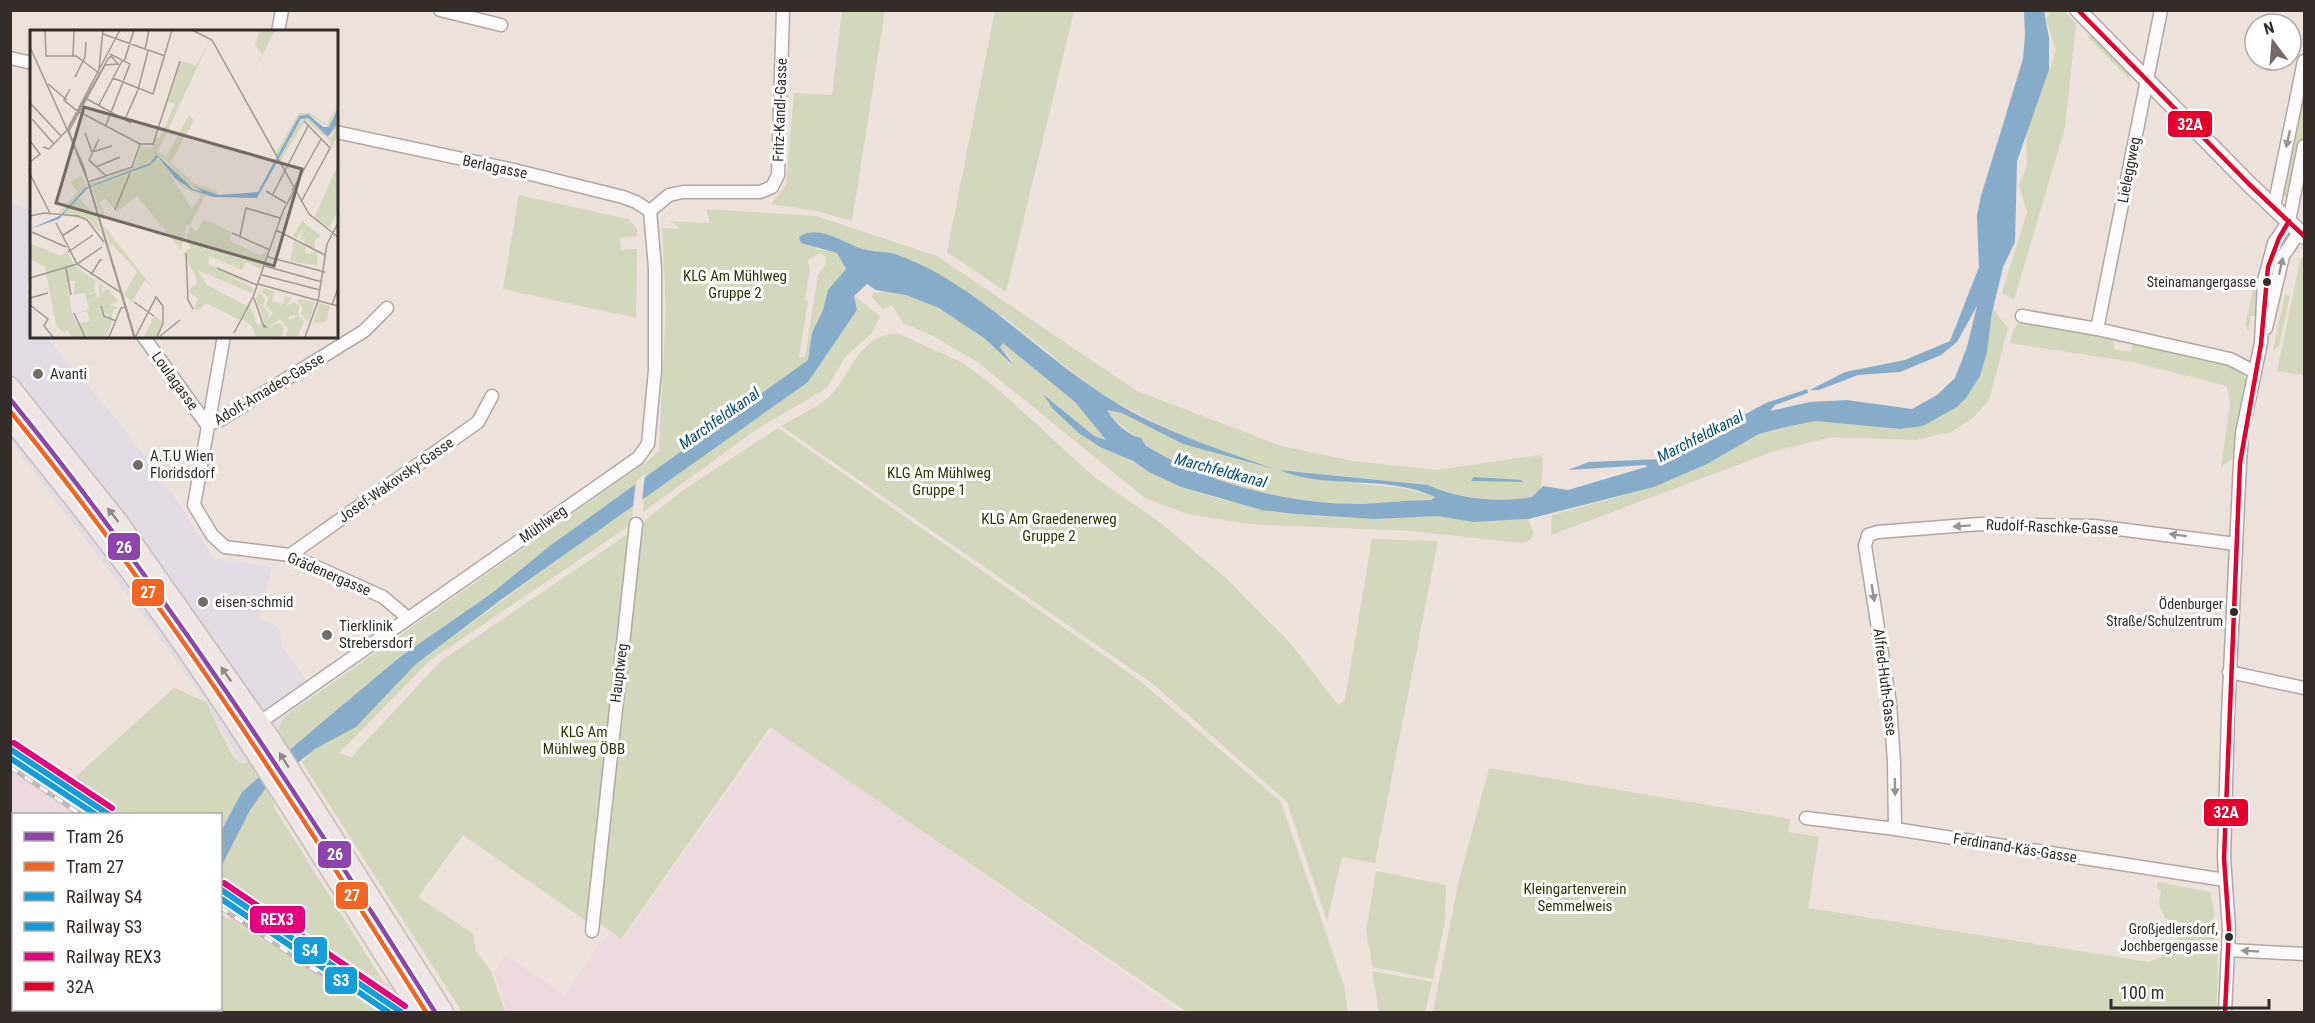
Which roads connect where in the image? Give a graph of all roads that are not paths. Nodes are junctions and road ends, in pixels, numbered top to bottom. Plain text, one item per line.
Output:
1 (282, 10) edge
2 (440, 10) edge
3 (783, 10) edge
4 (2078, 10) edge
5 (2161, 10) edge
6 (501, 25) dead end
7 (278, 30) edge
8 (10, 58) edge
9 (2304, 61) edge
10 (30, 63) edge
11 (2147, 80) junction
12 (338, 132) edge
13 (2304, 146) edge
14 (2274, 207) junction
15 (650, 212) junction
16 (2298, 229) edge
17 (387, 308) dead end
18 (2022, 316) dead end
19 (2097, 329) junction
20 (144, 338) edge
21 (224, 338) edge
22 (2255, 372) junction
23 (10, 387) edge
24 (492, 396) dead end
25 (10, 419) edge
26 (207, 425) junction
27 (636, 524) dead end
28 (1868, 535) joint
29 (2236, 544) junction
30 (290, 555) junction
31 (408, 618) junction
32 (2229, 672) junction
33 (2304, 688) edge
34 (259, 722) junction
35 (243, 735) junction
36 (1806, 818) dead end
37 (1895, 829) junction
38 (2225, 880) junction
39 (592, 931) dead end
40 (2228, 950) junction
41 (2304, 954) edge
42 (420, 1012) edge
43 (444, 1012) edge
44 (2225, 1012) edge

1 - 7 street
2 - 6 street
3 - 15 street, Fritz-Kandl-Gasse
4 - 11 street
5 - 11 street, Lieleggweg
8 - 10 street
9 -> 14 street
11 - 14 street
11 - 19 street, Lieleggweg
12 - 15 street, Berlagasse
13 - 16 street
14 - 16 street
15 - 31 street, Mühlweg
16 - 22 street
17 - 26 street, Adolf-Amadeo-Gasse
18 - 19 street
19 - 22 street
20 - 26 street, Loulagasse
21 - 26 street
22 - 29 street
34 -> 23 main road
24 - 30 street, Josef-Wakovsky-Gasse
25 - 35 main road
26 - 30 street, Grädenergasse
27 - 39 street, Hauptweg
29 -> 28 street, Rudolf-Raschke-Gasse
28 -> 37 street, Alfred-Huth-Gasse
29 - 32 street
30 - 31 street, Grädenergasse
31 - 34 street, Mühlweg
32 - 33 street
32 - 38 street
34 - 35 street, Mühlweg
43 -> 34 main road
35 - 42 main road
36 - 37 street, Ferdinand-Käs-Gasse
37 - 38 street, Ferdinand-Käs-Gasse
38 - 40 street
41 -> 40 street
40 - 44 street

